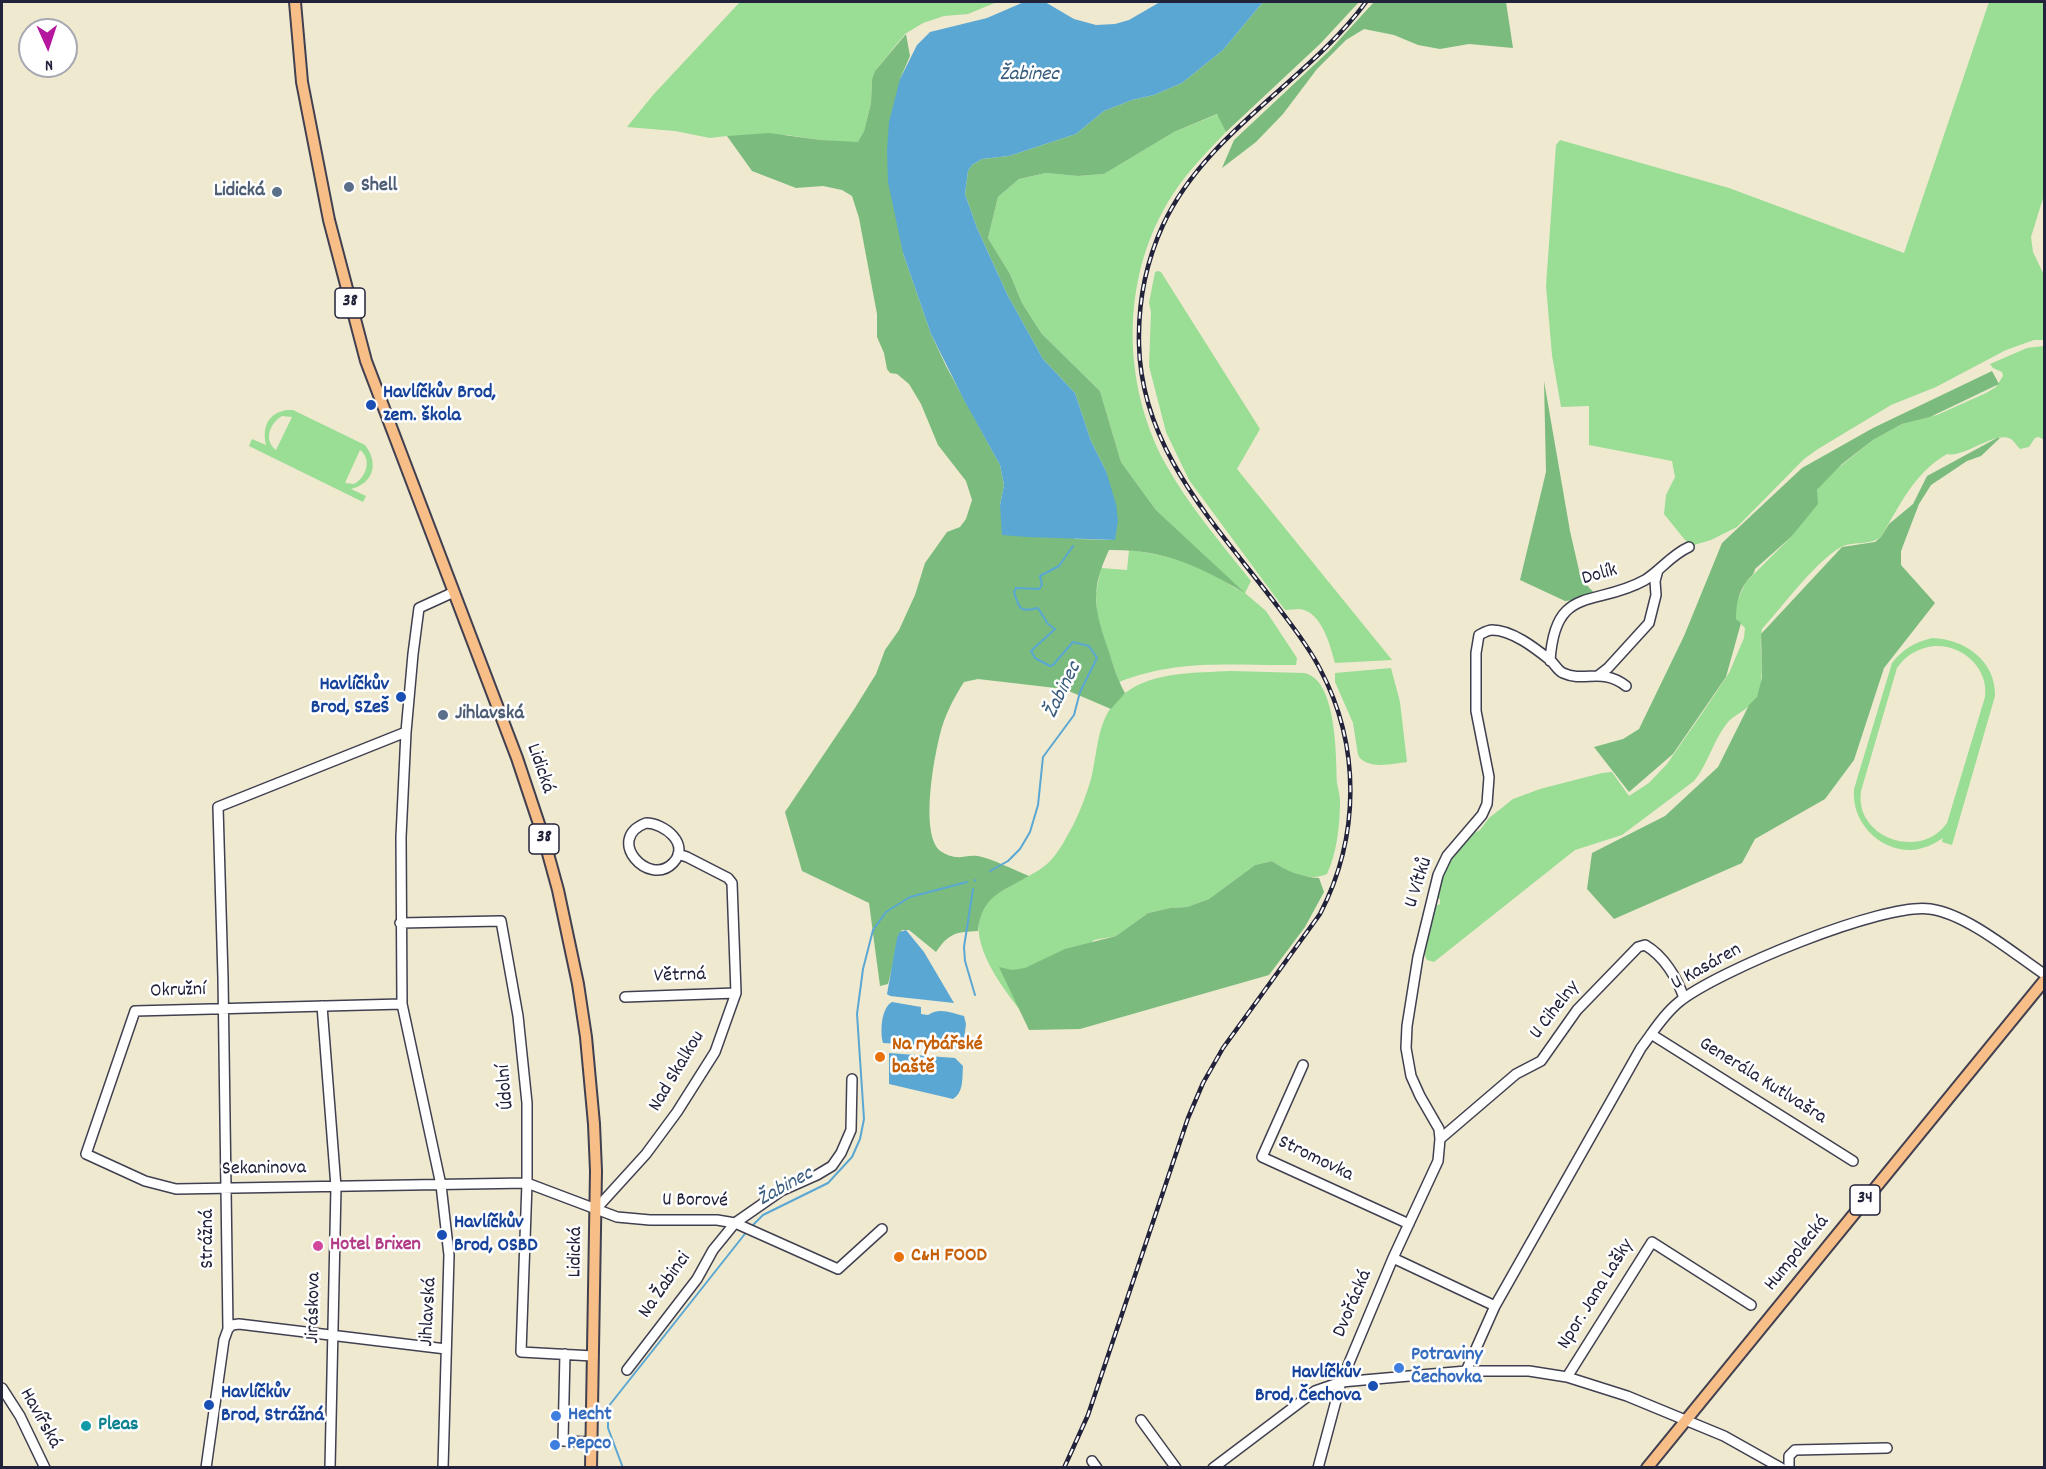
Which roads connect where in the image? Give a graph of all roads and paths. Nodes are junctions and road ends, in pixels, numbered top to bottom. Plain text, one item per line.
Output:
1 (295, 2) edge
2 (1689, 547) dead end
3 (1658, 568) junction
4 (454, 592) junction
5 (1550, 661) junction
6 (1599, 675) junction
7 (1626, 686) dead end
8 (406, 732) junction
9 (678, 854) junction
10 (400, 923) junction
11 (2044, 974) edge
12 (2044, 981) edge
13 (736, 993) junction
14 (625, 997) dead end
15 (1684, 998) junction
16 (402, 1004) junction
17 (322, 1006) junction
18 (223, 1008) junction
19 (135, 1011) joint
20 (1651, 1034) junction
21 (1303, 1065) dead end
22 (852, 1078) dead end
23 (1440, 1139) junction
24 (1438, 1161) joint
25 (1853, 1161) dead end
26 (527, 1183) junction
27 (441, 1185) junction
28 (336, 1187) junction
29 (227, 1188) junction
30 (596, 1209) junction
31 (1409, 1224) junction
32 (739, 1225) junction
33 (882, 1229) dead end
34 (1394, 1258) junction
35 (1752, 1305) dead end
36 (1495, 1306) junction
37 (228, 1329) junction
38 (333, 1335) junction
39 (446, 1349) junction
40 (565, 1354) junction
41 (593, 1356) junction
42 (627, 1370) dead end
43 (1466, 1371) junction
44 (1568, 1377) junction
45 (1341, 1382) junction
46 (2, 1388) edge
47 (1141, 1420) dead end
48 (1686, 1420) junction
49 (591, 1442) junction
50 (1887, 1448) dead end
51 (45, 1467) edge
52 (206, 1467) edge
53 (330, 1467) edge
54 (442, 1467) edge
55 (591, 1467) edge
56 (1176, 1467) edge
57 (1213, 1467) edge
58 (1318, 1467) edge
59 (1647, 1467) edge
60 (1781, 1467) edge
61 (1789, 1467) edge

1 - 4 main road, Lidická / 38
2 - 3 street, Dolík
3 - 5 street, Dolík
3 - 6 street
4 - 8 street, Jihlavská
4 - 30 main road, Lidická / 38
5 - 6 street
5 - 23 street, U Vítků
6 - 7 street
8 - 10 street, Jihlavská
8 - 18 street, Strážná
9 - 9 street
9 - 13 street, Nad Skalkou
10 - 16 street, Jihlavská
10 - 26 street, Údolní
11 - 15 street, U Kasáren
12 - 48 main road, Humpolecká / 34
13 - 14 street, Větrná
13 - 30 street, Nad Skalkou
15 - 20 street, U Kasáren
15 - 23 street, U Cihelny
16 - 17 street
16 - 27 street, Jihlavská
17 - 18 street
17 - 28 street, Jiráskova
18 - 19 street, Okružní
18 - 29 street, Strážná
19 - 29 street, Sekaninova
20 - 25 street, Generála Kutlvašra
20 - 36 street, U Kasáren
21 - 31 street, Stromovka
22 - 32 street, U Borové
23 - 24 street, U Vítků
24 - 31 street, Dvořácká
26 - 27 street, Sekaninova
26 - 30 street, Sekaninova
26 - 40 street, Údolní
27 - 28 street, Sekaninova
27 - 39 street, Jihlavská
28 - 29 street, Sekaninova
28 - 38 street, Jiráskova
29 - 37 street, Strážná
30 - 32 street, U Borové
30 - 41 main road, Lidická / 38
31 - 34 street, Dvořácká
32 - 33 street
32 - 42 street, Na Žabinci
34 - 36 street
34 - 45 street, Dvořácká
35 - 44 street, Npor. Jana Lašky
36 - 43 street, U Kasáren
37 - 38 street
37 - 52 street, Strážná
38 - 39 street
38 - 53 street, Jiráskova
39 - 54 street, Jihlavská
40 - 41 street
40 - 49 street
41 - 49 main road, Lidická / 38
43 - 44 street
43 - 45 street
44 - 48 street
45 - 57 street
45 - 58 street, Dvořácká
46 - 51 street, Havířská
47 - 56 street
48 - 59 main road, Humpolecká / 34
48 - 60 street
49 - 55 main road, Lidická / 38
50 - 61 street

